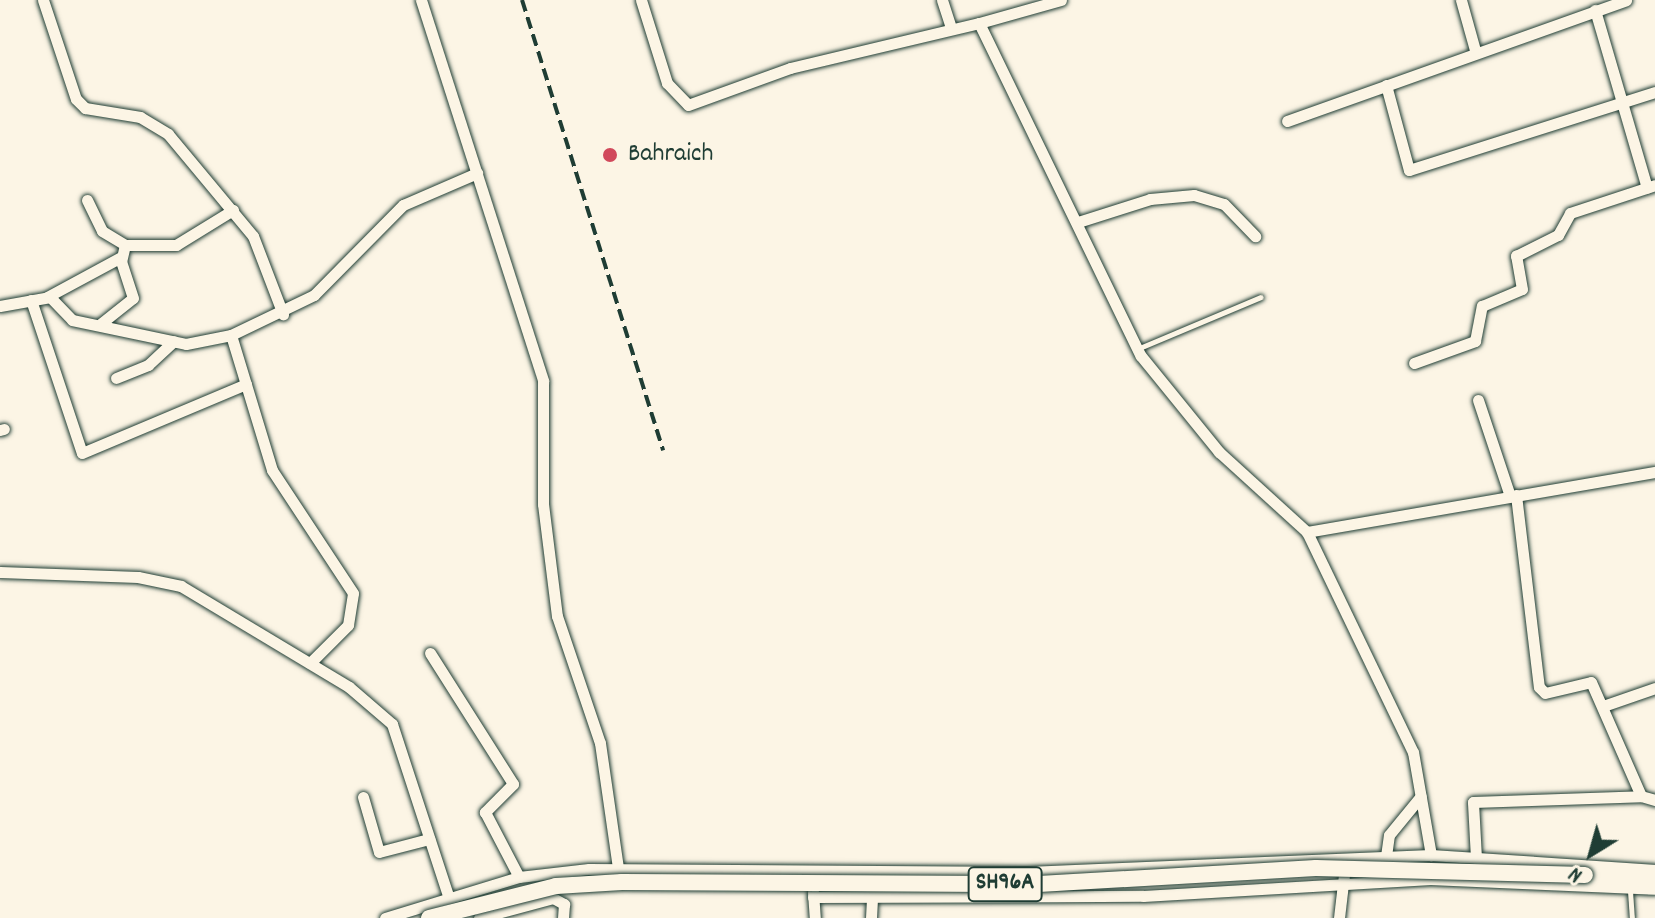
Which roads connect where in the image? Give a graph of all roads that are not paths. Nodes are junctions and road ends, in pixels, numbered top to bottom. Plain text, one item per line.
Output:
1 (43, 0) edge
2 (421, 0) edge
3 (641, 0) edge
4 (942, 0) edge
5 (1061, 0) edge
6 (1461, 0) edge
7 (1626, 0) edge
8 (1595, 10) junction
9 (979, 23) junction
10 (951, 28) junction
11 (1475, 50) junction
12 (1386, 85) junction
13 (1655, 92) edge
14 (1622, 103) junction
15 (1287, 121) dead end
16 (477, 173) junction
17 (1651, 187) edge
18 (87, 200) dead end
19 (233, 210) junction
20 (1078, 222) junction
21 (1255, 236) dead end
22 (123, 251) junction
23 (47, 297) junction
24 (1261, 297) dead end
25 (31, 300) junction
26 (0, 306) edge
27 (283, 314) junction
28 (99, 325) junction
29 (231, 335) junction
30 (174, 341) junction
31 (1137, 349) junction
32 (1414, 363) dead end
33 (116, 378) dead end
34 (246, 384) junction
35 (1478, 400) dead end
36 (1655, 472) edge
37 (1513, 496) junction
38 (1307, 532) junction
39 (0, 572) edge
40 (430, 653) dead end
41 (310, 663) junction
42 (1655, 688) edge
43 (1606, 705) junction
44 (1421, 796) junction
45 (1641, 796) junction
46 (363, 797) dead end
47 (1655, 800) edge
48 (429, 839) junction
49 (1431, 855) junction
50 (1349, 856) junction
51 (1386, 856) junction
52 (1476, 858) junction
53 (618, 868) junction
54 (1655, 870) edge
55 (814, 871) junction
56 (519, 877) junction
57 (1655, 879) edge
58 (1342, 881) junction
59 (1655, 889) edge
60 (1630, 891) junction
61 (813, 897) junction
62 (872, 897) junction
63 (449, 898) junction
64 (385, 918) edge
65 (429, 918) edge
66 (479, 918) edge
67 (563, 918) edge
68 (815, 918) edge
69 (871, 918) edge
70 (1339, 918) edge
71 (1632, 918) edge

1 - 19 street
2 - 16 street
3 - 10 street
4 - 10 street
5 - 9 street
6 - 11 street
7 - 8 street
8 - 11 street
8 - 14 street
9 - 10 street
9 - 20 street
11 - 12 street
12 - 14 street
12 - 15 street
13 - 14 street
14 - 17 street
16 - 27 street
16 - 53 street
17 - 32 street
18 - 22 street
19 - 22 street
19 - 27 street
20 - 21 street
20 - 31 street
22 - 23 street
22 - 28 street
23 - 25 street
23 - 28 street
24 - 31 lane
25 - 26 street
25 - 34 street
27 - 29 street
28 - 30 street
29 - 30 street
29 - 34 street
30 - 33 street
31 - 38 street
34 - 41 street
35 - 37 street
36 - 37 street
37 - 38 street
37 - 43 street
38 - 44 street
39 - 41 street
40 - 56 street
41 - 48 street
42 - 43 street
43 - 45 street
44 - 49 street
44 - 51 street
45 - 47 street
45 - 52 street
46 - 48 street
48 - 63 street
49 - 51 street
49 - 52 street
50 - 51 street
50 - 55 street
50 - 58 street
52 - 54 street
53 - 55 street
53 - 56 street
55 - 61 street
56 - 63 street
57 - 65 main road, SH96A, bridge
58 - 60 street
58 - 62 street
58 - 70 street
59 - 60 street
60 - 71 lane
61 - 62 street
61 - 68 street
62 - 69 street
63 - 64 street
66 - 67 street

